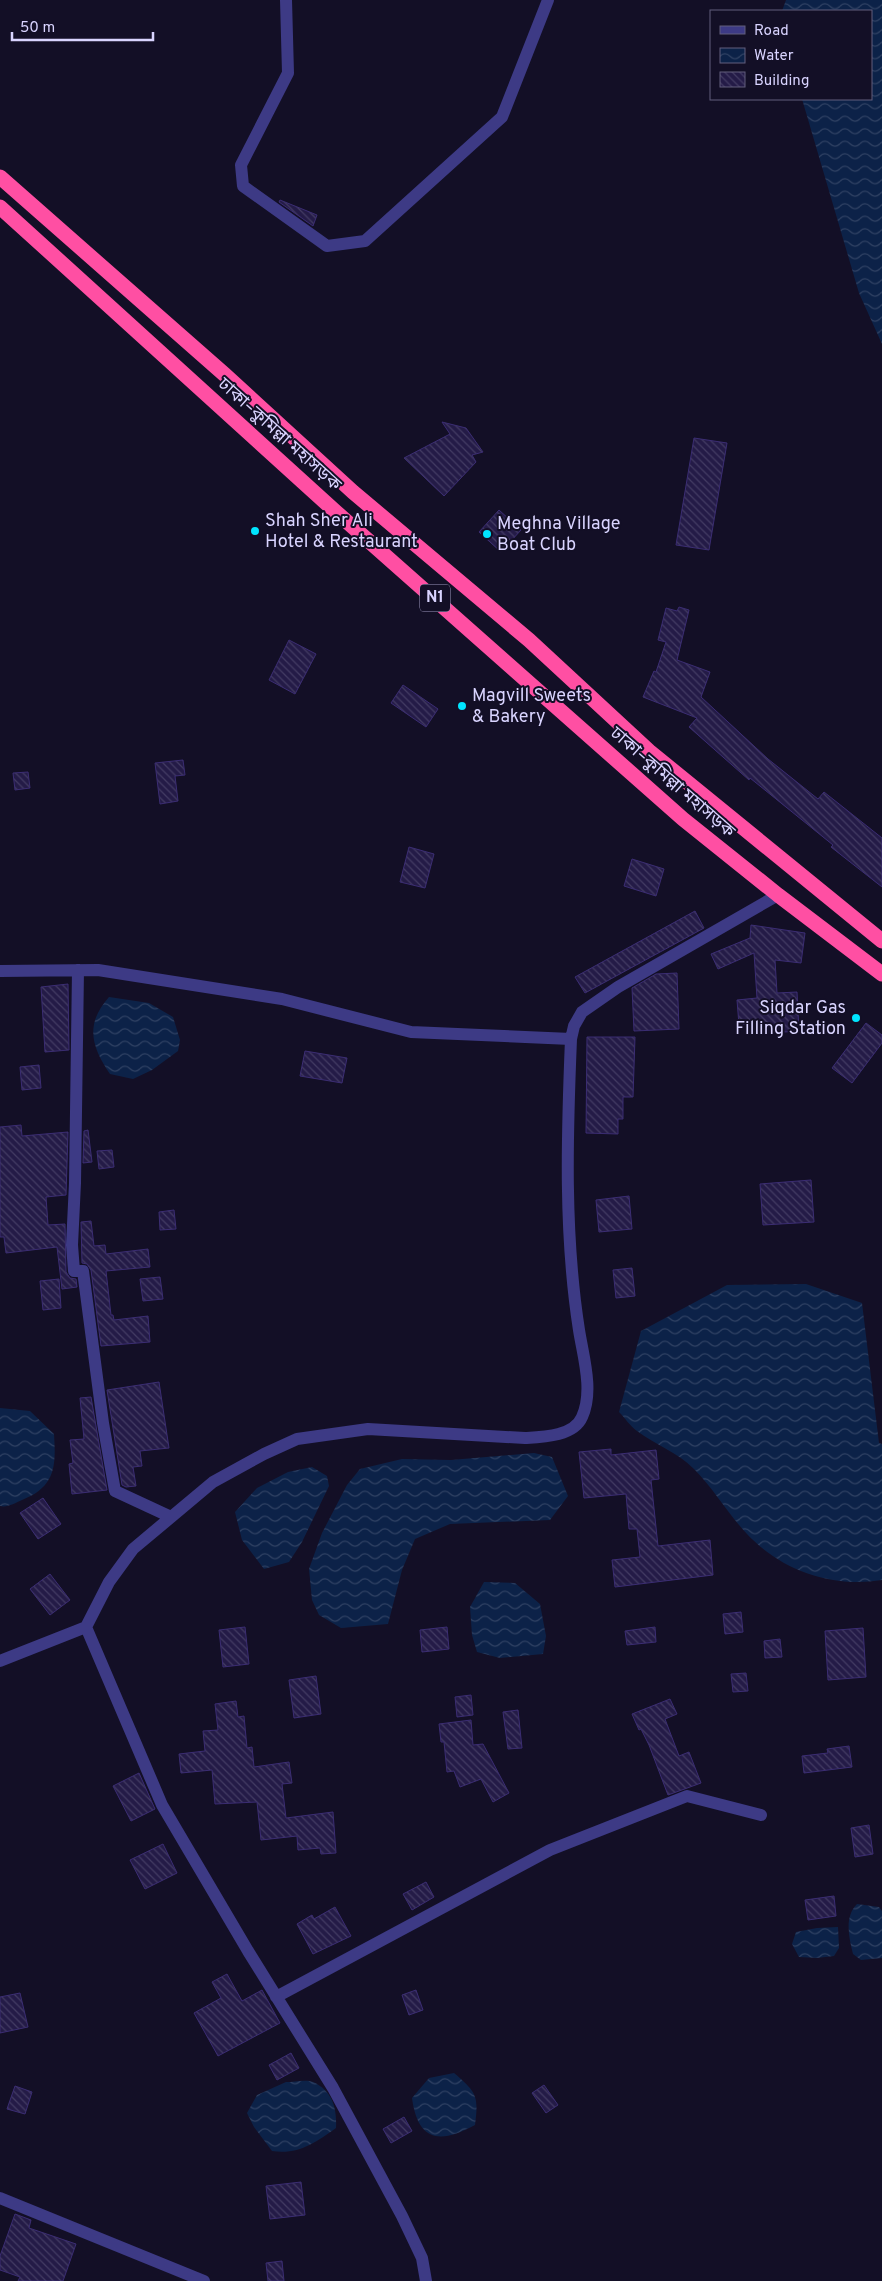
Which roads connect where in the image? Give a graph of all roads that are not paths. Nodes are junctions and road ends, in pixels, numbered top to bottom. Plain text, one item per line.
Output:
1 (286, 0) edge
2 (548, 0) edge
3 (0, 177) edge
4 (0, 208) edge
5 (778, 896) junction
6 (882, 941) edge
7 (78, 970) junction
8 (0, 971) edge
9 (882, 974) edge
10 (571, 1039) junction
11 (170, 1517) junction
12 (86, 1627) junction
13 (0, 1661) edge
14 (762, 1815) dead end
15 (276, 1997) junction
16 (0, 2198) edge
17 (204, 2281) edge
18 (426, 2281) edge

1 - 2 street
3 - 6 highway, ঢাকা–কুমিল্লা মহাসড়ক / N1
4 - 5 highway, ঢাকা–কুমিল্লা মহাসড়ক / N1
5 - 9 highway, ঢাকা–কুমিল্লা মহাসড়ক / N1
5 - 10 street
7 - 8 street
7 - 10 street
7 - 11 street
10 - 11 street
11 - 12 street
12 - 13 street
12 - 15 street
14 - 15 street
15 - 18 street
16 - 17 street

